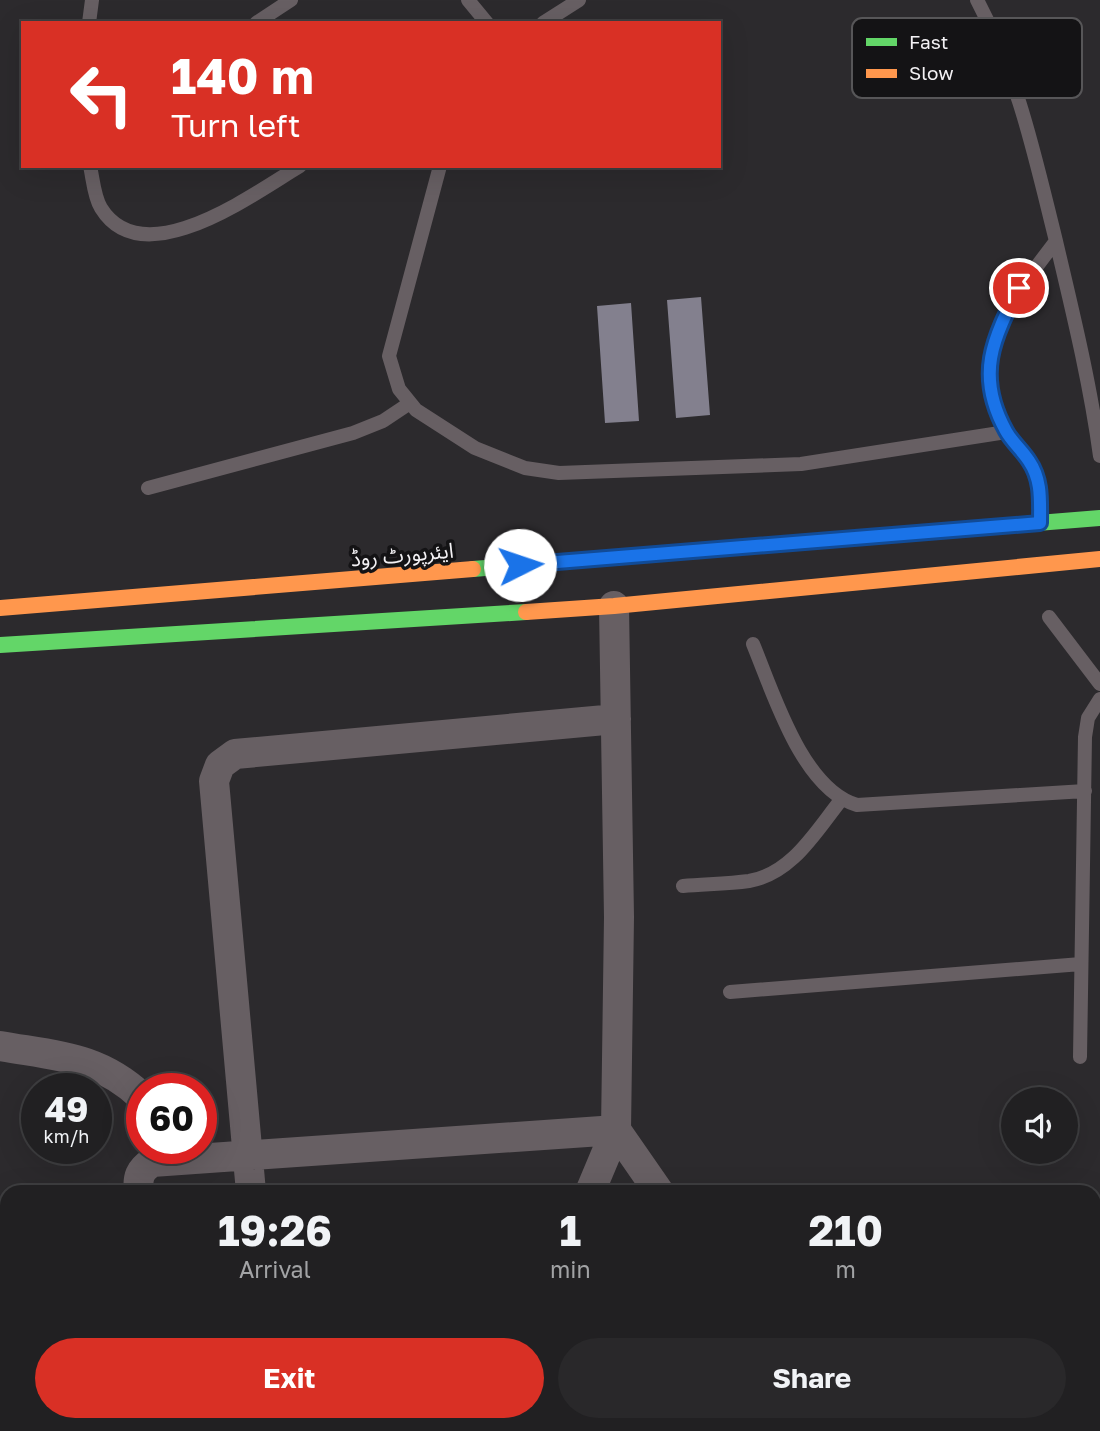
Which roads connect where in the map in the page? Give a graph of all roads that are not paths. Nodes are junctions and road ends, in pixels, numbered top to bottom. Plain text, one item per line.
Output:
1 (92, 0) edge
2 (291, 0) edge
3 (468, 0) edge
4 (485, 0) edge
5 (579, 0) edge
6 (977, 0) edge
7 (985, 18) edge
8 (89, 21) edge
9 (259, 21) edge
10 (487, 21) edge
11 (489, 21) edge
12 (546, 21) edge
13 (1020, 98) edge
14 (90, 168) edge
15 (296, 168) edge
16 (439, 168) edge
17 (1056, 241) junction
18 (410, 403) junction
19 (1098, 417) edge
20 (1006, 432) junction
21 (1100, 456) edge
22 (148, 488) dead end
23 (1100, 518) edge
24 (1040, 523) junction
25 (1100, 559) edge
26 (614, 606) junction
27 (0, 608) edge
28 (1049, 617) dead end
29 (753, 644) dead end
30 (0, 645) edge
31 (1100, 684) edge
32 (1100, 699) edge
33 (615, 719) junction
34 (1085, 791) junction
35 (841, 800) junction
36 (683, 886) dead end
37 (1081, 964) junction
38 (730, 992) dead end
39 (0, 1046) edge
40 (1080, 1058) dead end
41 (126, 1082) edge
42 (616, 1130) junction
43 (217, 1155) edge
44 (247, 1155) junction
45 (148, 1164) edge
46 (138, 1185) edge
47 (250, 1185) edge
48 (593, 1185) edge
49 (654, 1185) edge

1 - 8 lane
2 - 9 lane
3 - 10 lane
4 - 11 lane
5 - 12 lane
6 - 7 lane
13 - 17 lane
14 - 15 lane
16 - 18 lane
17 - 19 lane
17 - 20 lane
18 - 20 lane
18 - 22 lane
19 - 21 lane
20 - 24 lane
23 - 24 main road, ایئرپورٹ روڈ
24 - 27 main road, ایئرپورٹ روڈ
25 - 26 main road
26 - 30 main road
26 - 33 street
28 - 31 lane
29 - 35 lane
32 - 34 lane
33 - 42 street
33 - 44 street
34 - 35 lane
34 - 37 lane
35 - 36 lane
37 - 38 lane
37 - 40 lane
39 - 41 street
42 - 44 street
42 - 48 street
42 - 49 street
43 - 44 street
44 - 47 street
45 - 46 street

